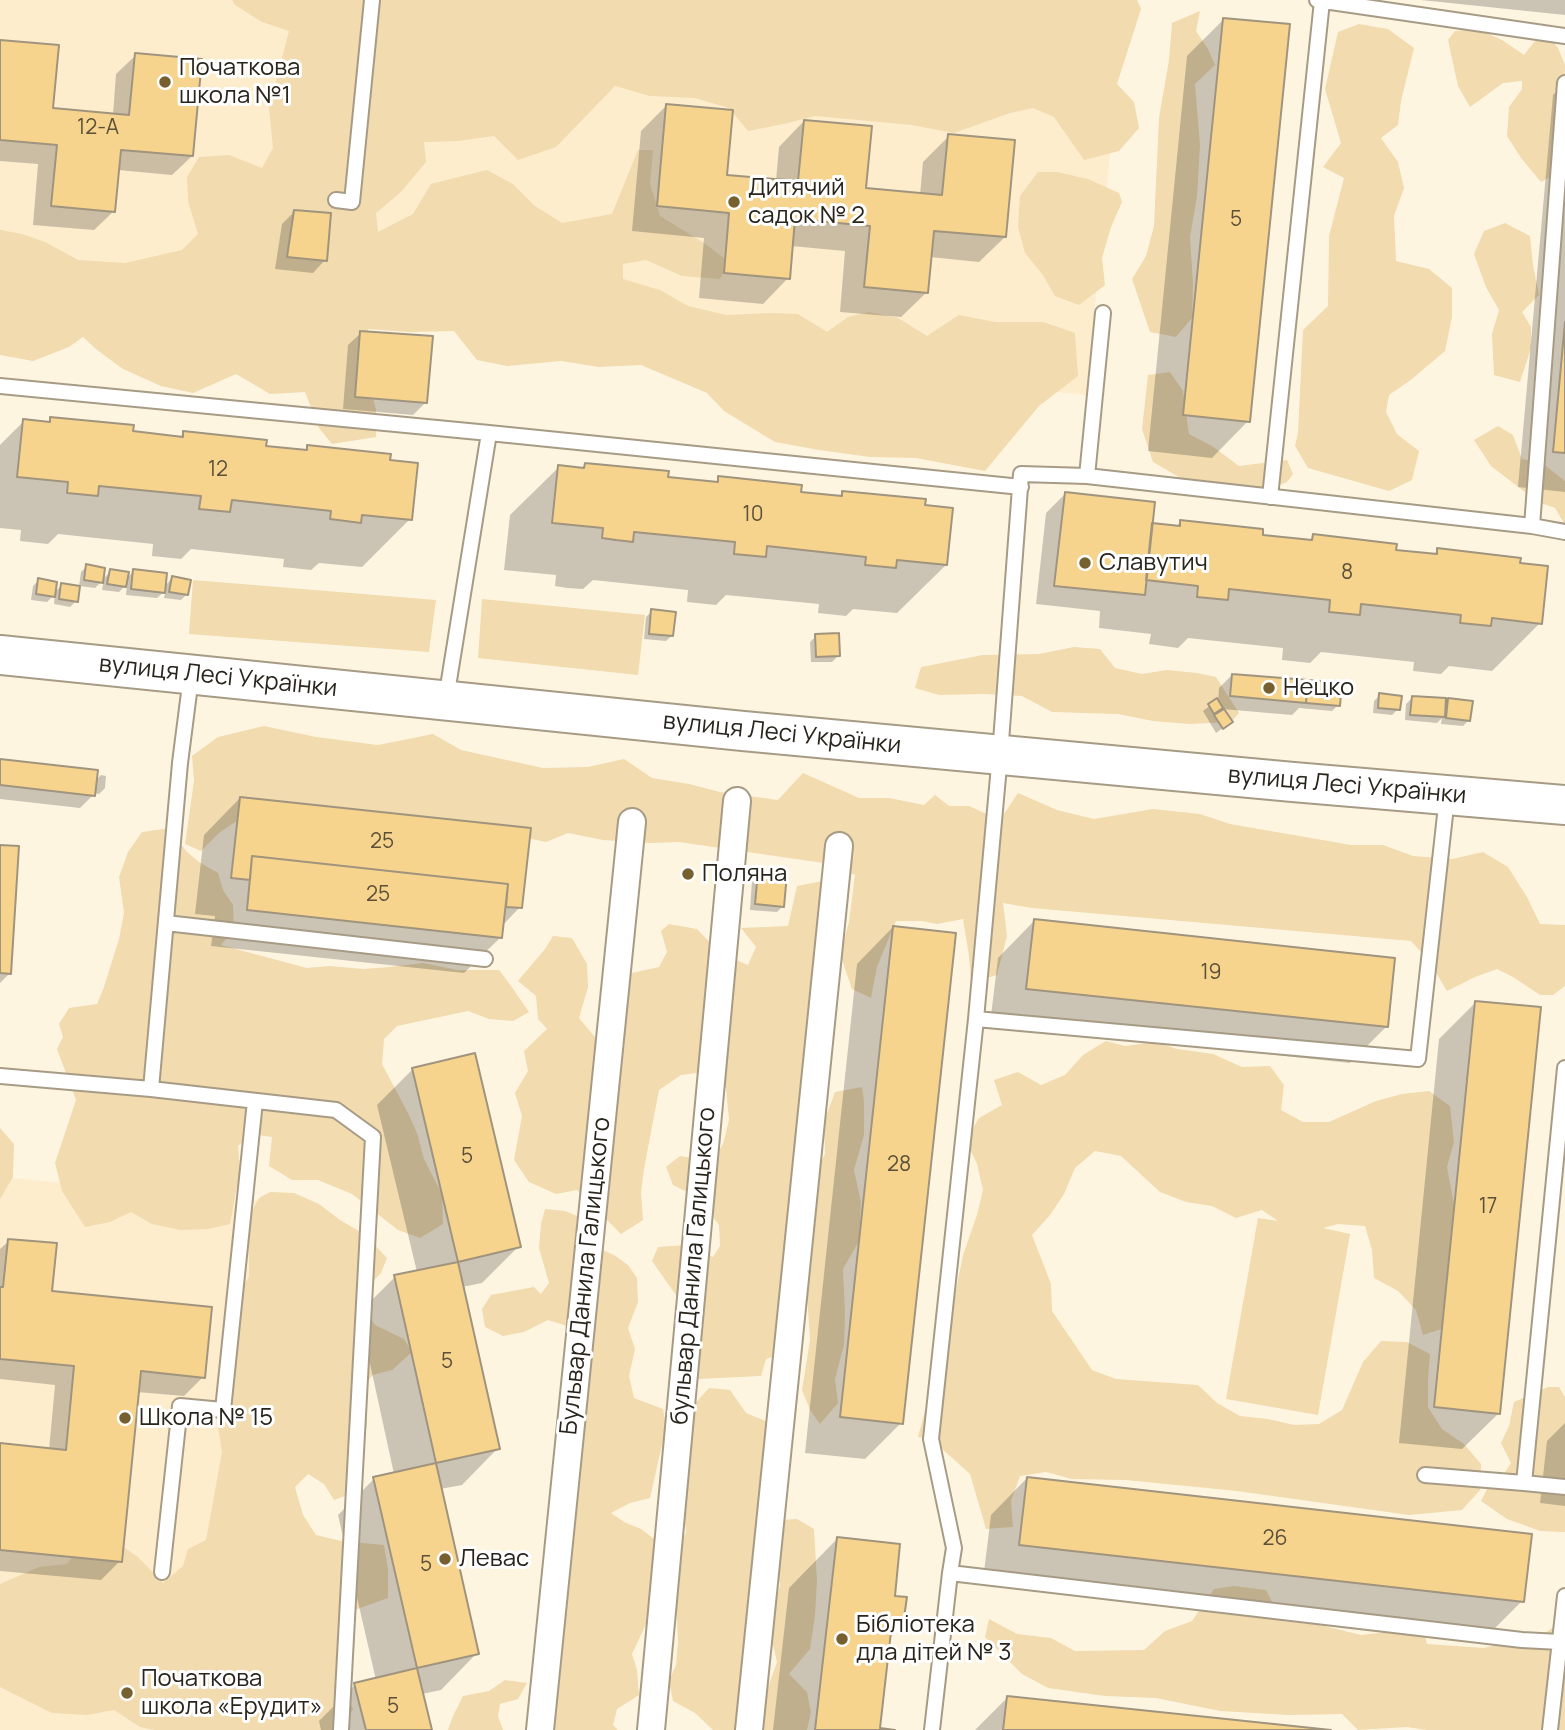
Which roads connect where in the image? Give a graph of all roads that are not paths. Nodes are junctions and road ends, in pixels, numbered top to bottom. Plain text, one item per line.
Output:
1 (372, 0) edge
2 (1319, 0) edge
3 (1565, 36) edge
4 (1565, 83) edge
5 (336, 200) dead end
6 (1103, 313) dead end
7 (0, 386) edge
8 (489, 433) junction
9 (1087, 476) junction
10 (1021, 488) junction
11 (1270, 497) junction
12 (1532, 526) junction
13 (1565, 532) edge
14 (0, 655) edge
15 (192, 674) junction
16 (445, 700) junction
17 (1000, 755) junction
18 (1447, 795) junction
19 (737, 801) dead end
20 (1565, 805) edge
21 (632, 822) dead end
22 (839, 846) dead end
23 (166, 923) junction
24 (485, 959) dead end
25 (976, 1019) junction
26 (1565, 1068) edge
27 (0, 1076) edge
28 (151, 1089) junction
29 (1564, 1089) edge
30 (255, 1101) junction
31 (1425, 1475) dead end
32 (1524, 1483) junction
33 (1565, 1487) edge
34 (162, 1572) dead end
35 (950, 1573) junction
36 (1565, 1596) edge
37 (1560, 1642) junction
38 (341, 1730) edge
39 (540, 1730) edge
40 (651, 1730) edge
41 (749, 1730) edge
42 (932, 1730) edge
43 (1550, 1730) edge

1 - 5 lane
2 - 3 lane
2 - 11 lane
4 - 12 lane
6 - 9 lane
7 - 8 lane
8 - 10 lane
8 - 16 lane
9 - 10 lane
9 - 11 lane
10 - 17 lane
11 - 12 lane
12 - 13 lane
14 - 15 main road, вулиця Лесі Українки
15 - 16 main road, вулиця Лесі Українки
15 - 23 lane
16 - 17 main road, вулиця Лесі Українки
17 - 18 main road, вулиця Лесі Українки
17 - 25 lane
18 - 20 main road, вулиця Лесі Українки
18 - 25 lane
19 - 40 street, бульвар Данила Галицького
21 - 39 street, Бульвар Данила Галицького
22 - 41 street
23 - 24 lane
23 - 28 lane
25 - 35 lane
26 - 29 lane
27 - 28 lane
28 - 30 lane
29 - 32 lane
30 - 34 lane
30 - 38 lane
31 - 32 lane
32 - 33 lane
35 - 37 lane
35 - 42 lane
36 - 37 lane
37 - 43 lane

